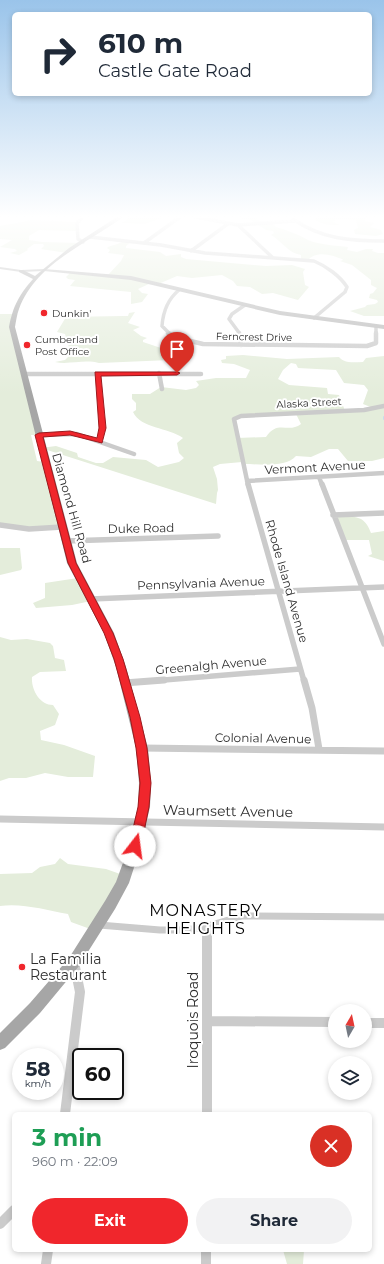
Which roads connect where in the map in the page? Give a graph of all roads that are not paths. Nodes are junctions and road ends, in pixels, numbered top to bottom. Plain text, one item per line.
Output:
1 (32, 276) edge
2 (109, 276) edge
3 (337, 276) edge
4 (36, 278) joint
5 (179, 290) junction
6 (245, 305) junction
7 (314, 318) junction
8 (376, 327) junction
9 (384, 327) edge
10 (241, 345) junction
11 (159, 373) junction
12 (24, 374) junction
13 (98, 374) junction
14 (202, 374) dead end
15 (162, 389) dead end
16 (384, 406) edge
17 (235, 418) joint
18 (39, 435) junction
19 (100, 441) junction
20 (134, 454) dead end
21 (384, 473) edge
22 (319, 477) junction
23 (247, 481) junction
24 (384, 513) edge
25 (333, 515) junction
26 (0, 525) edge
27 (62, 527) junction
28 (218, 536) dead end
29 (66, 541) junction
30 (384, 587) edge
31 (362, 588) junction
32 (278, 591) junction
33 (90, 599) junction
34 (384, 644) edge
35 (300, 669) junction
36 (124, 683) junction
37 (142, 748) junction
38 (319, 750) junction
39 (384, 751) edge
40 (0, 820) edge
41 (141, 822) junction
42 (384, 827) edge
43 (384, 918) edge
44 (98, 925) junction
45 (207, 926) junction
46 (74, 962) junction
47 (208, 1021) junction
48 (328, 1022) edge
49 (372, 1023) edge
50 (384, 1023) edge
51 (0, 1043) edge
52 (64, 1112) edge
53 (207, 1112) edge
54 (12, 1212) edge
55 (0, 1224) edge
56 (48, 1252) edge
57 (206, 1252) edge
58 (46, 1264) edge
59 (206, 1264) edge

1 - 4 main road
2 - 5 street
3 - 7 street
4 - 12 main road, Diamond Hill Road
5 - 6 street
5 - 10 street, Ferncrest Drive
6 - 7 street
6 - 10 street
7 - 8 street
8 - 9 street
8 - 10 street, Ferncrest Drive
11 - 13 street
11 - 14 street
11 - 15 street
12 - 13 street
12 - 18 main road, Diamond Hill Road
13 - 19 street
16 - 17 street, Alaska Street
17 - 23 street, Rhode Island Avenue
18 - 19 street
18 - 27 main road, Diamond Hill Road
19 - 20 street
21 - 22 street, Vermont Avenue
22 - 23 street, Vermont Avenue
22 - 25 street
23 - 32 street, Rhode Island Avenue
24 - 25 street
25 - 31 street
26 - 27 street
27 - 29 main road, Diamond Hill Road
28 - 29 street, Duke Road
29 - 33 main road, Diamond Hill Road
30 - 31 street, Pennsylvania Avenue
31 - 32 street, Pennsylvania Avenue
31 - 34 street
32 - 33 street, Pennsylvania Avenue
32 - 35 street, Rhode Island Avenue
33 - 36 main road, Diamond Hill Road
35 - 36 street, Greenalgh Avenue
35 - 38 street, Rhode Island Avenue
36 - 37 main road, Diamond Hill Road
37 - 38 street, Colonial Avenue
37 - 41 main road, Diamond Hill Road
38 - 39 street, Colonial Avenue
40 - 41 street, Waumsett Avenue
41 - 42 street, Waumsett Avenue
41 - 44 main road, Diamond Hill Road
43 - 45 street
44 - 45 street
44 - 46 main road, Diamond Hill Road
45 - 47 street, Iroquois Road
46 - 51 main road, Diamond Hill Road
46 - 52 street
47 - 48 street
47 - 53 street, Iroquois Road
49 - 50 street
54 - 55 street
56 - 58 street
57 - 59 street

